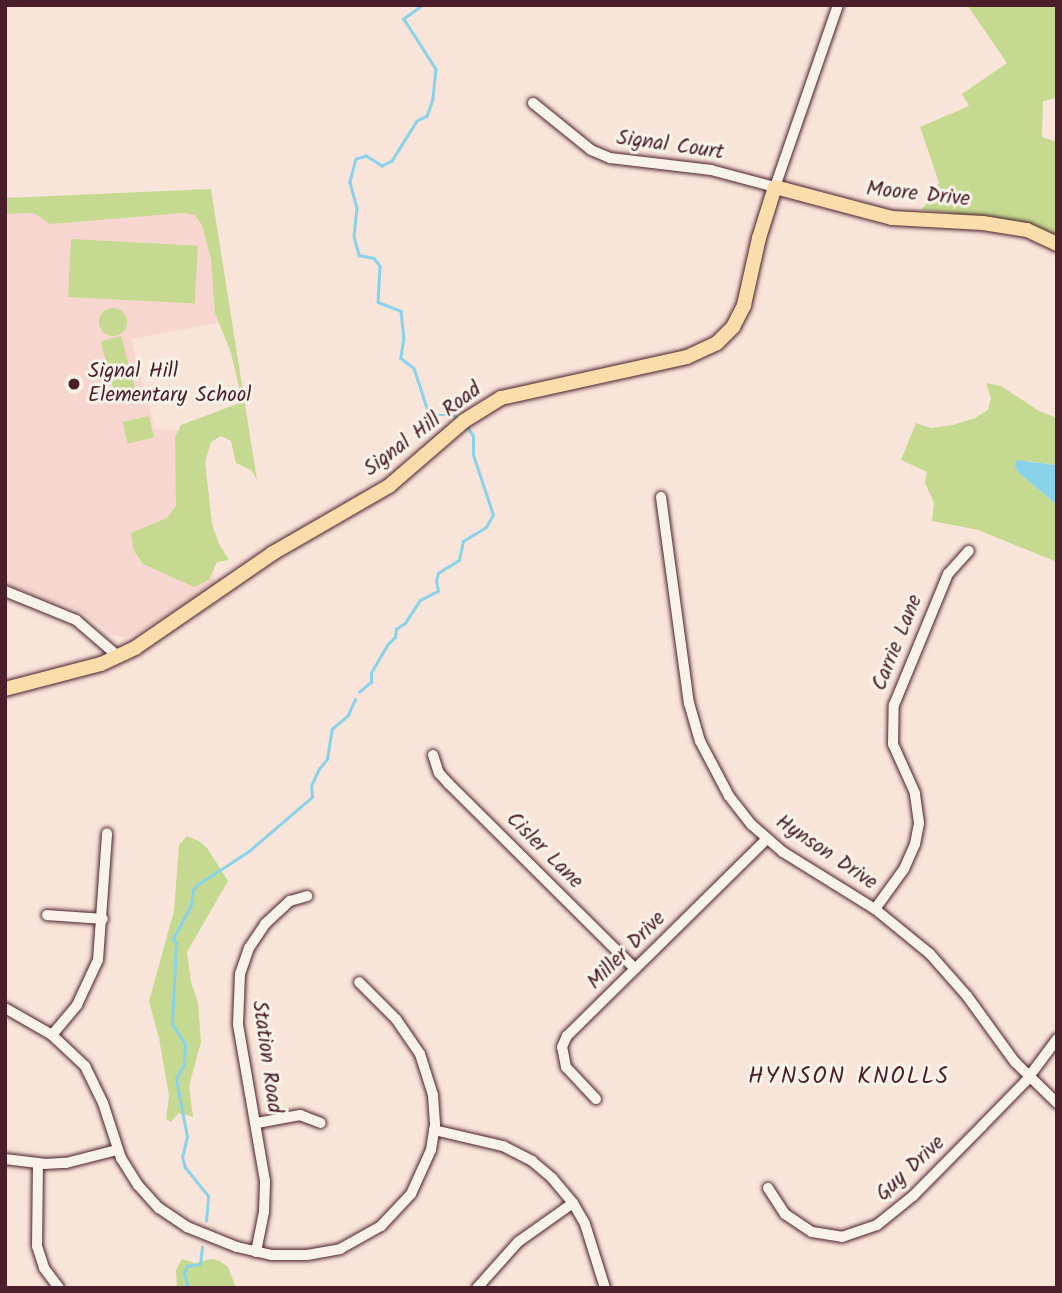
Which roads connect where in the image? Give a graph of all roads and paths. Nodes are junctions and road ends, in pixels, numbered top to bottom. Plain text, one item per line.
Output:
1 (838, 5) edge
2 (533, 103) dead end
3 (775, 187) junction
4 (1057, 244) edge
5 (661, 497) dead end
6 (968, 551) dead end
7 (5, 591) edge
8 (119, 657) junction
9 (5, 689) edge
10 (433, 755) dead end
11 (107, 833) dead end
12 (767, 839) junction
13 (307, 897) dead end
14 (874, 909) junction
15 (47, 915) dead end
16 (103, 919) junction
17 (635, 969) junction
18 (359, 982) dead end
19 (5, 1008) edge
20 (52, 1035) junction
21 (1057, 1040) edge
22 (1029, 1077) junction
23 (596, 1099) dead end
24 (1057, 1103) edge
25 (257, 1123) junction
26 (321, 1123) dead end
27 (434, 1130) junction
28 (117, 1150) junction
29 (5, 1159) edge
30 (38, 1164) junction
31 (768, 1188) dead end
32 (573, 1203) junction
33 (256, 1252) junction
34 (59, 1288) edge
35 (477, 1288) edge
36 (605, 1288) edge

1 - 3 street, Signal Hill Road
2 - 3 street, Signal Court
3 - 4 main road, Moore Drive
3 - 8 main road, Signal Hill Road
5 - 12 street, Hynson Drive
6 - 14 street, Carrie Lane
7 - 8 street
8 - 9 main road, Signal Hill Road
10 - 17 street, Cisler Lane
11 - 16 street
12 - 14 street, Hynson Drive
12 - 17 street, Miller Drive
13 - 25 street, Station Road
14 - 22 street, Hynson Drive
15 - 16 street
16 - 20 street
17 - 23 street, Miller Drive
18 - 27 street
19 - 20 street
20 - 28 street
21 - 22 street, Guy Drive
22 - 24 street, Hynson Drive
22 - 31 street, Guy Drive
25 - 26 street
25 - 33 street, Station Road
27 - 32 street
27 - 33 street
28 - 30 street
28 - 33 street
29 - 30 street
30 - 34 street
32 - 35 street
32 - 36 street

